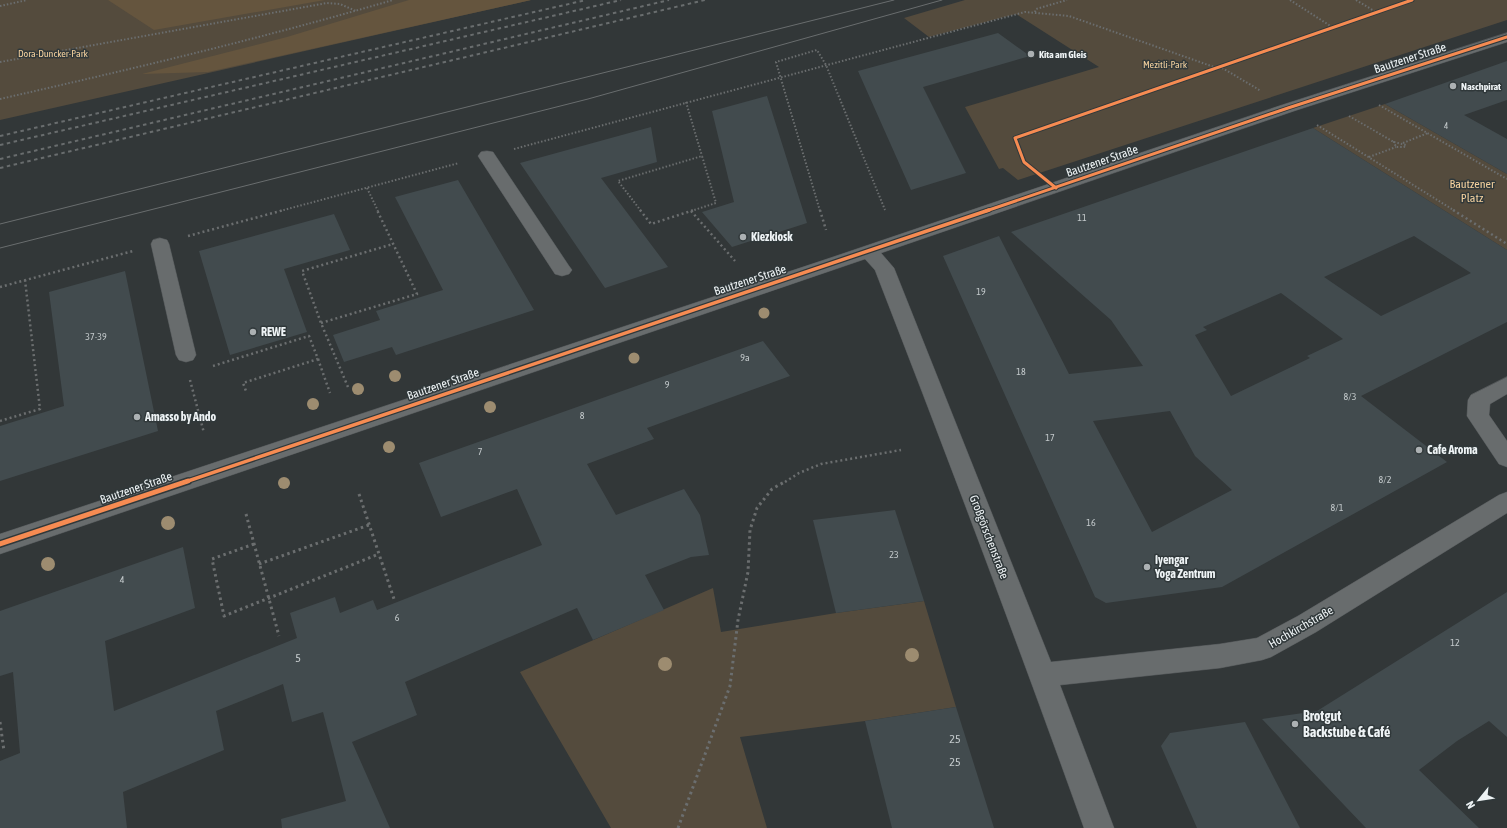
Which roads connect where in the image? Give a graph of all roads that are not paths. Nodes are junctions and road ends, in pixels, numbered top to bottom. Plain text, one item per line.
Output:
1 (1507, 37) edge
2 (488, 156) road end
3 (160, 244) road end
4 (869, 251) junction
5 (562, 270) dead end
6 (187, 364) road end
7 (1507, 385) edge
8 (1507, 458) edge
9 (1507, 501) edge
10 (0, 544) edge
11 (1043, 676) junction
12 (1099, 828) edge

1 - 4 street, Bautzener Straße
2 - 5 street
3 - 6 street
4 - 10 street, Bautzener Straße
4 - 11 street, Großgörschenstraße
7 - 8 street
9 - 11 street, Hochkirchstraße
11 - 12 street, Großgörschenstraße

